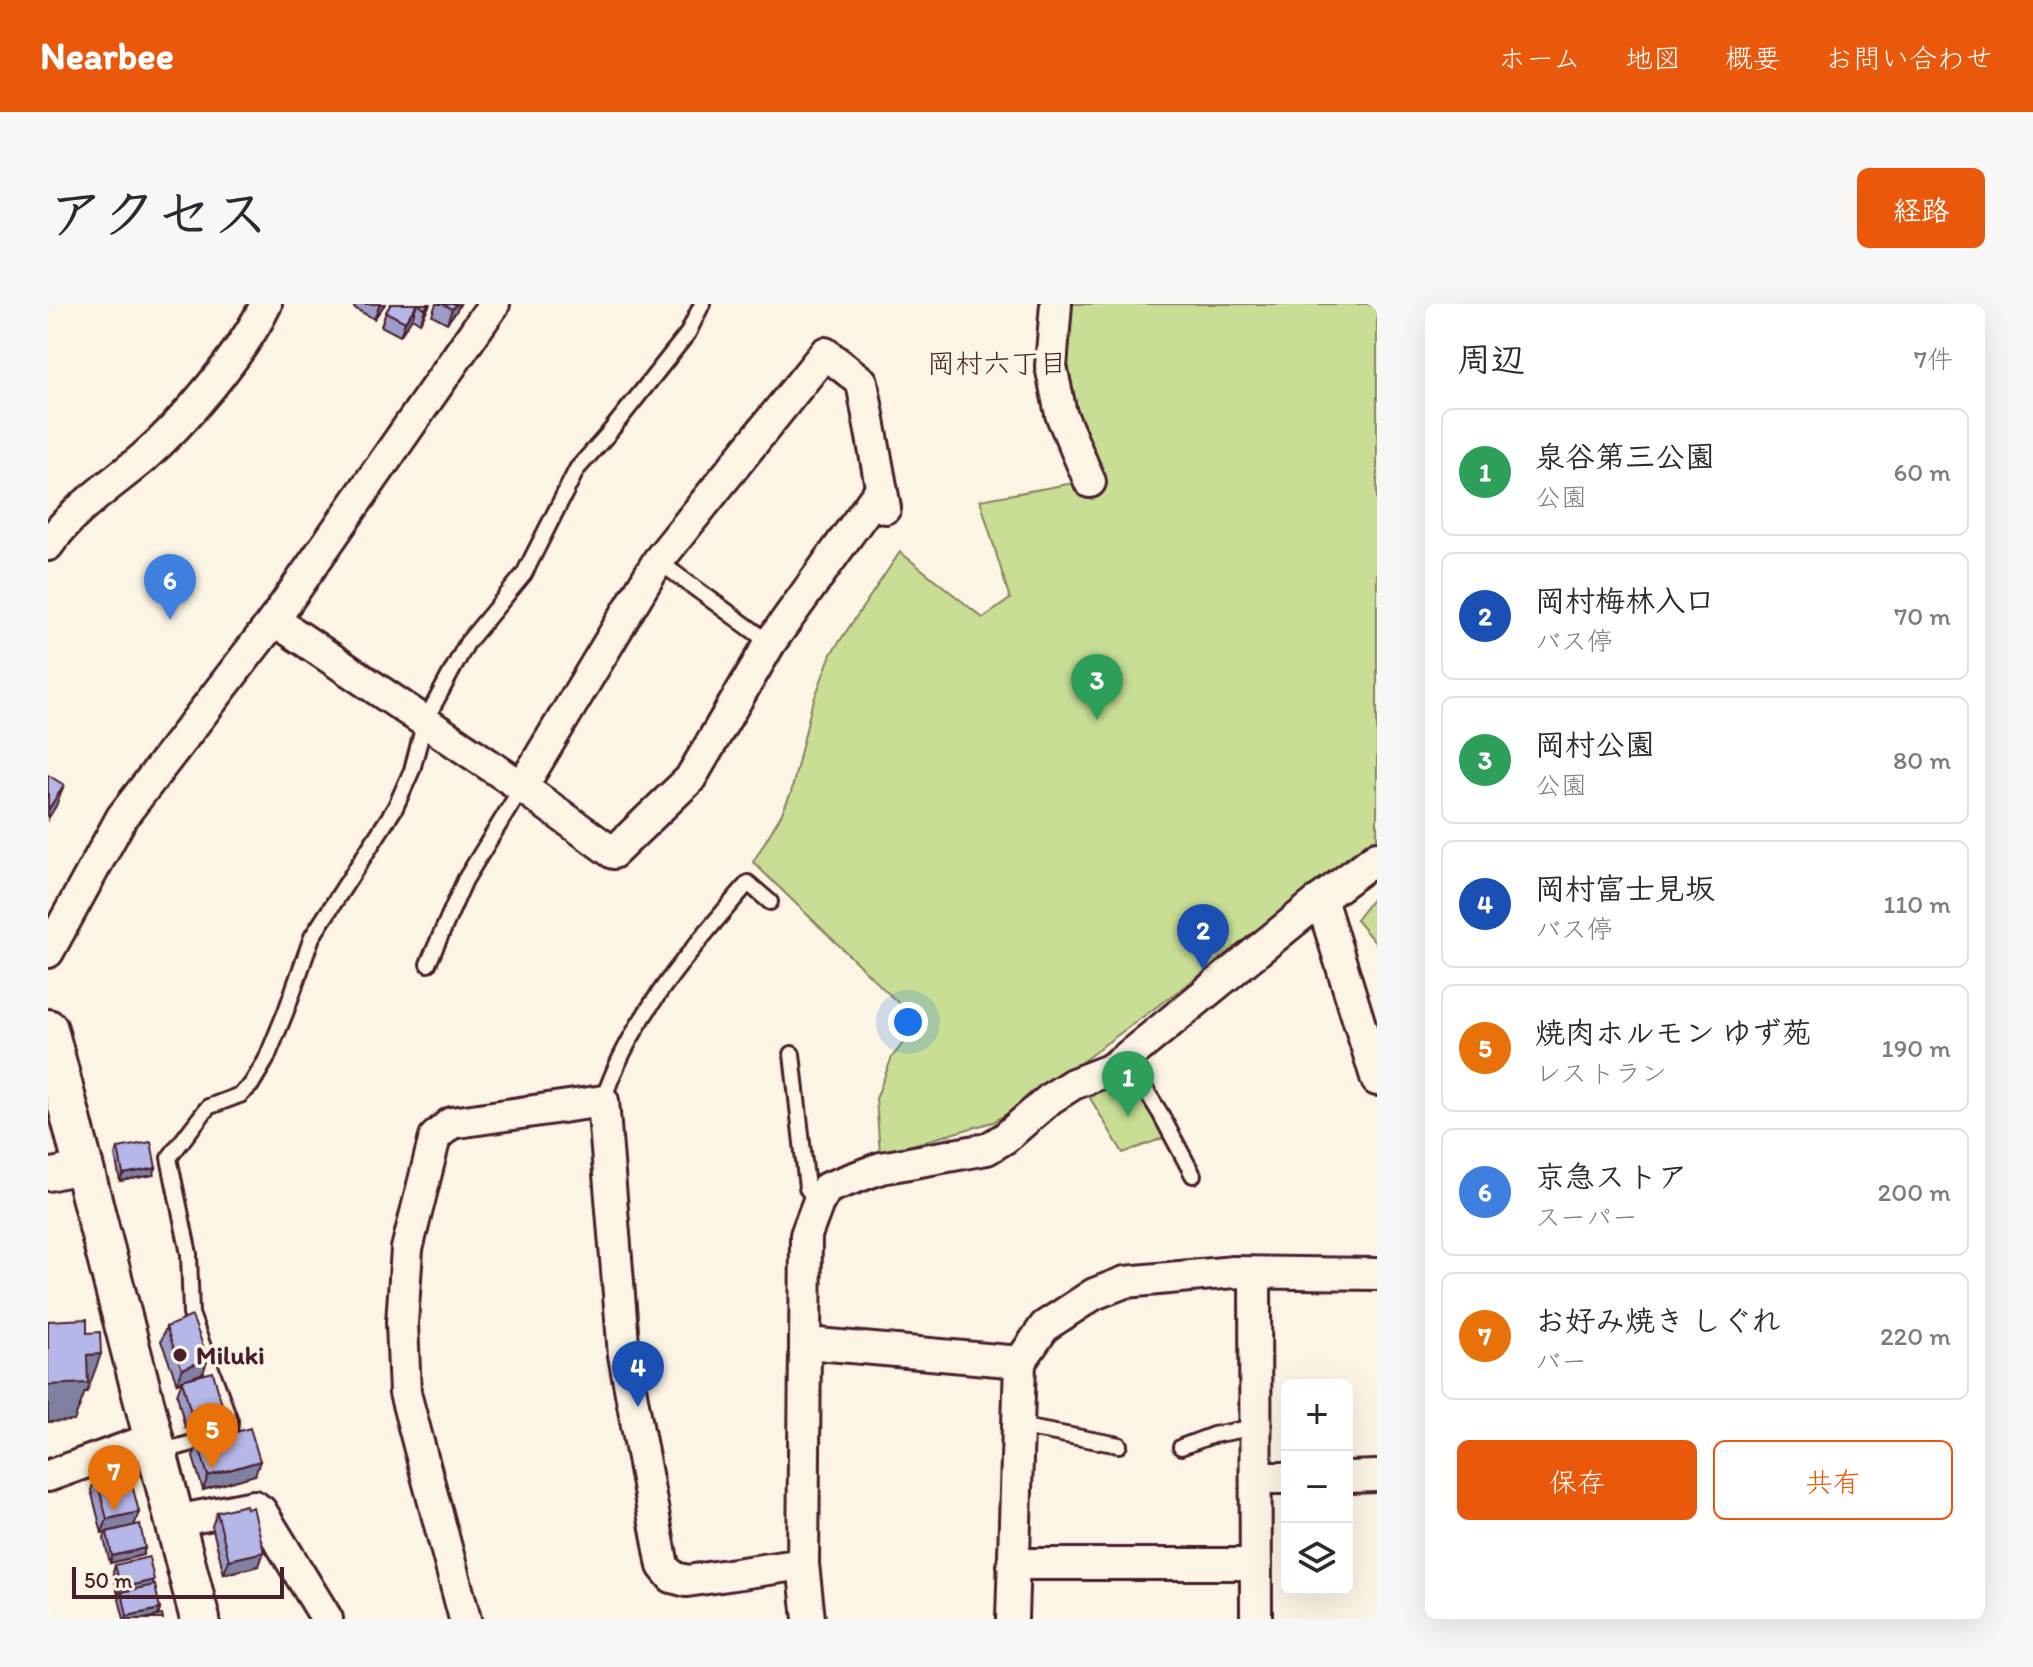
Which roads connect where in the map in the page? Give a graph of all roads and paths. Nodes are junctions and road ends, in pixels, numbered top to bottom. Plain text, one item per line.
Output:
1 (266, 304) edge
2 (494, 304) edge
3 (702, 304) edge
4 (1056, 304) edge
5 (1090, 482) dead end
6 (48, 545) edge
7 (658, 561) junction
8 (274, 620) junction
9 (770, 643) junction
10 (425, 721) junction
11 (522, 787) junction
12 (1377, 857) edge
13 (1321, 899) junction
14 (770, 902) dead end
15 (48, 952) edge
16 (428, 964) dead end
17 (48, 1029) edge
18 (792, 1054) dead end
19 (1126, 1058) junction
20 (1377, 1080) edge
21 (603, 1101) junction
22 (66, 1171) edge
23 (1193, 1175) dead end
24 (818, 1203) junction
25 (1255, 1273) junction
26 (1377, 1274) edge
27 (806, 1343) junction
28 (1020, 1362) junction
29 (1018, 1426) junction
30 (1256, 1427) junction
31 (156, 1445) junction
32 (1119, 1445) dead end
33 (1181, 1447) dead end
34 (48, 1476) edge
35 (1377, 1476) edge
36 (1353, 1477) edge
37 (1256, 1478) junction
38 (1281, 1478) edge
39 (176, 1521) junction
40 (803, 1564) junction
41 (1013, 1564) junction
42 (1256, 1564) junction
43 (200, 1619) edge
44 (327, 1619) edge
45 (465, 1619) edge
46 (809, 1619) edge
47 (1012, 1619) edge
48 (1256, 1619) edge

1 - 6 street
2 - 8 street
3 - 10 lane
4 - 5 street
7 - 9 lane
7 - 9 street
7 - 11 street
8 - 10 street
8 - 15 street
9 - 11 street
10 - 11 street
10 - 31 lane
11 - 16 lane
12 - 13 street
13 - 19 street
13 - 20 street
14 - 21 lane
17 - 22 street
18 - 24 lane
19 - 23 lane
19 - 24 street
21 - 40 street
21 - 45 street
22 - 31 street
24 - 27 street
25 - 26 street
25 - 28 street
25 - 30 street
27 - 28 street
27 - 40 street
28 - 29 street
29 - 32 lane
29 - 41 street
30 - 33 lane
30 - 37 street
31 - 34 street
31 - 39 street
35 - 36 street
37 - 38 street
37 - 42 street
39 - 43 street
39 - 44 street
40 - 46 street
41 - 42 street
41 - 47 street
42 - 48 street

